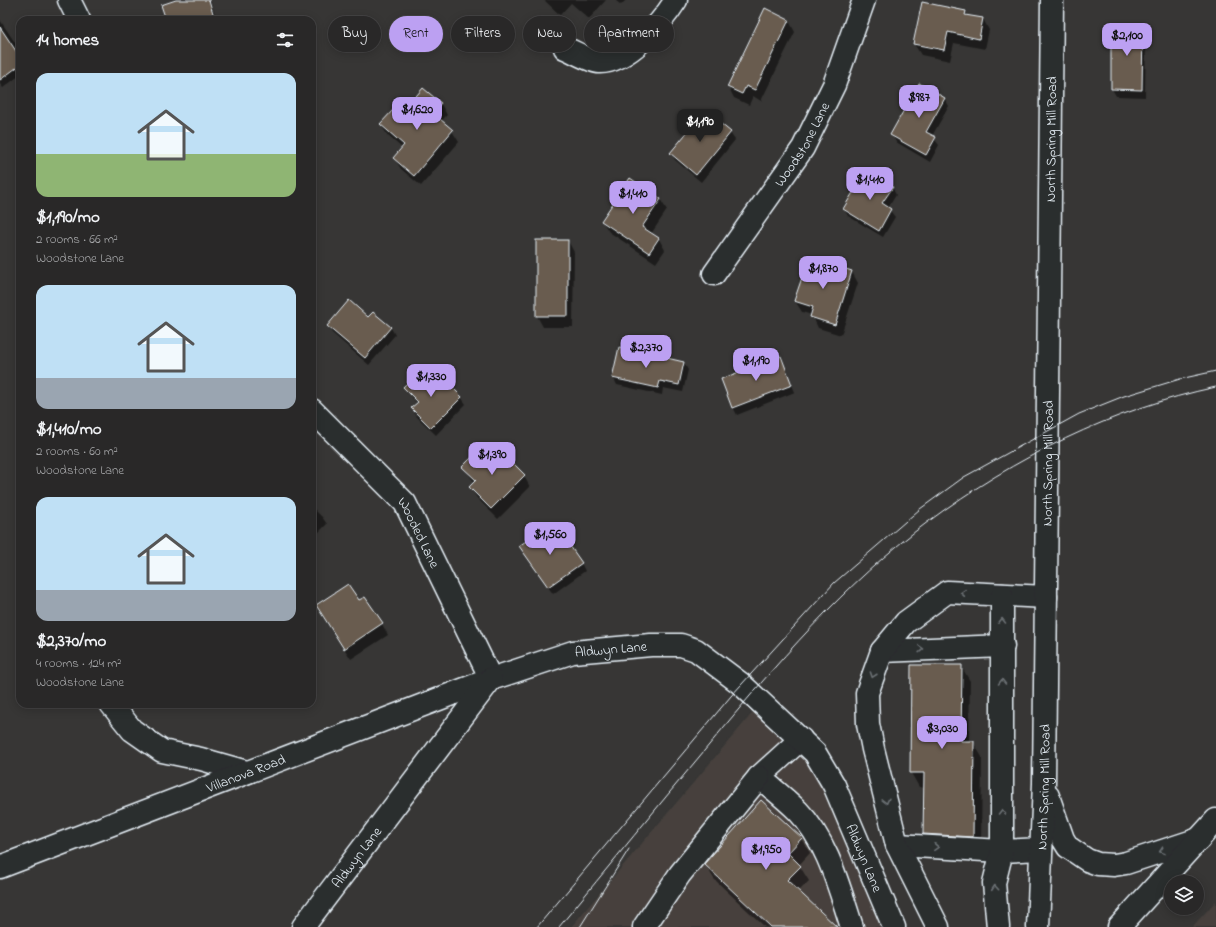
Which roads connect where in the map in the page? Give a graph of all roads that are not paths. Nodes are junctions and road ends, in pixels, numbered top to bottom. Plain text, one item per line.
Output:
1 (69, 0) edge
2 (676, 0) edge
3 (864, 0) edge
4 (1052, 0) edge
5 (77, 16) edge
6 (574, 52) edge
7 (714, 274) dead end
8 (316, 414) edge
9 (1002, 595) junction
10 (1046, 597) junction
11 (1002, 646) junction
12 (882, 651) junction
13 (491, 679) junction
14 (114, 708) edge
15 (801, 739) junction
16 (247, 772) junction
17 (759, 777) junction
18 (1044, 783) junction
19 (1216, 821) edge
20 (1199, 839) junction
21 (897, 845) junction
22 (1041, 849) junction
23 (1002, 851) junction
24 (0, 867) edge
25 (303, 927) edge
26 (644, 927) edge
27 (852, 927) edge
28 (894, 927) edge
29 (938, 927) edge
30 (998, 927) edge
31 (1038, 927) edge
32 (1119, 927) edge

1 - 5 main road
2 - 6 main road
3 - 7 main road, Woodstone Lane
4 - 10 main road, North Spring Mill Road
8 - 13 main road, Wooded Lane
9 - 10 main road
11 -> 9 main road
9 -> 12 main road
10 - 18 main road, North Spring Mill Road
12 -> 11 main road
23 -> 11 main road
12 -> 21 main road
13 - 15 main road, Aldwyn Lane
13 - 16 main road, Villanova Road
13 - 25 main road, Aldwyn Lane
14 - 16 main road
15 - 17 main road
15 - 28 main road, Aldwyn Lane
16 - 24 main road, Villanova Road
17 - 26 main road
17 - 27 main road
20 -> 18 main road
18 - 22 main road, North Spring Mill Road
19 - 20 main road
20 - 32 main road
21 -> 23 main road
21 - 29 main road
22 - 23 main road
22 - 31 main road, North Spring Mill Road
30 -> 23 main road

